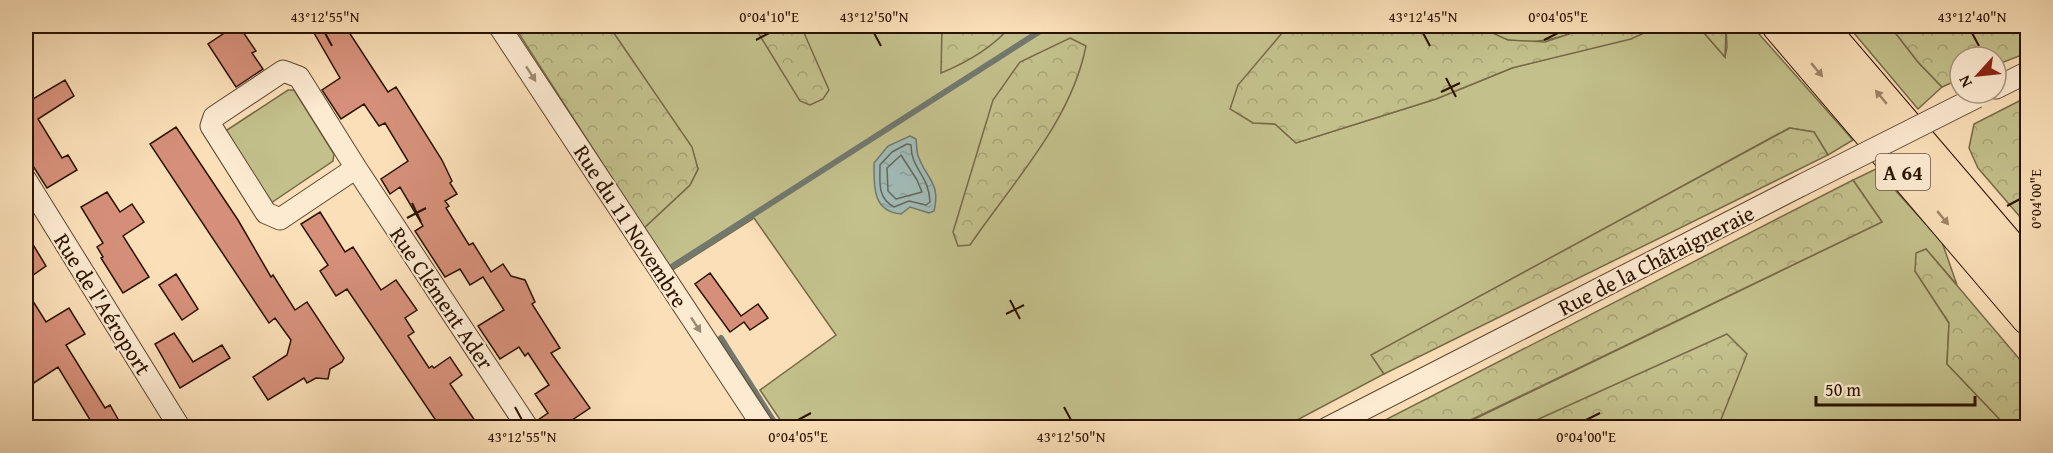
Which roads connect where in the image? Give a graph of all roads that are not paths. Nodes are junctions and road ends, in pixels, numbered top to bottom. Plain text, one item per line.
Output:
1 (499, 26) edge
2 (1779, 26) edge
3 (1820, 26) edge
4 (2028, 72) edge
5 (2008, 82) edge
6 (1961, 105) edge
7 (356, 168) junction
8 (26, 180) edge
9 (2028, 269) edge
10 (2028, 318) edge
11 (180, 428) edge
12 (528, 428) edge
13 (764, 428) edge
14 (1327, 428) edge

1 -> 13 street, Rue du 11 Novembre
2 -> 10 highway, A 64
9 -> 3 highway, A 64
4 - 5 street
6 - 14 street, Rue de la Châtaigneraie, bridge
7 - 7 street, Rue Clément Ader
7 - 12 street, Rue Clément Ader
8 - 11 street, Rue de l'Aéroport

